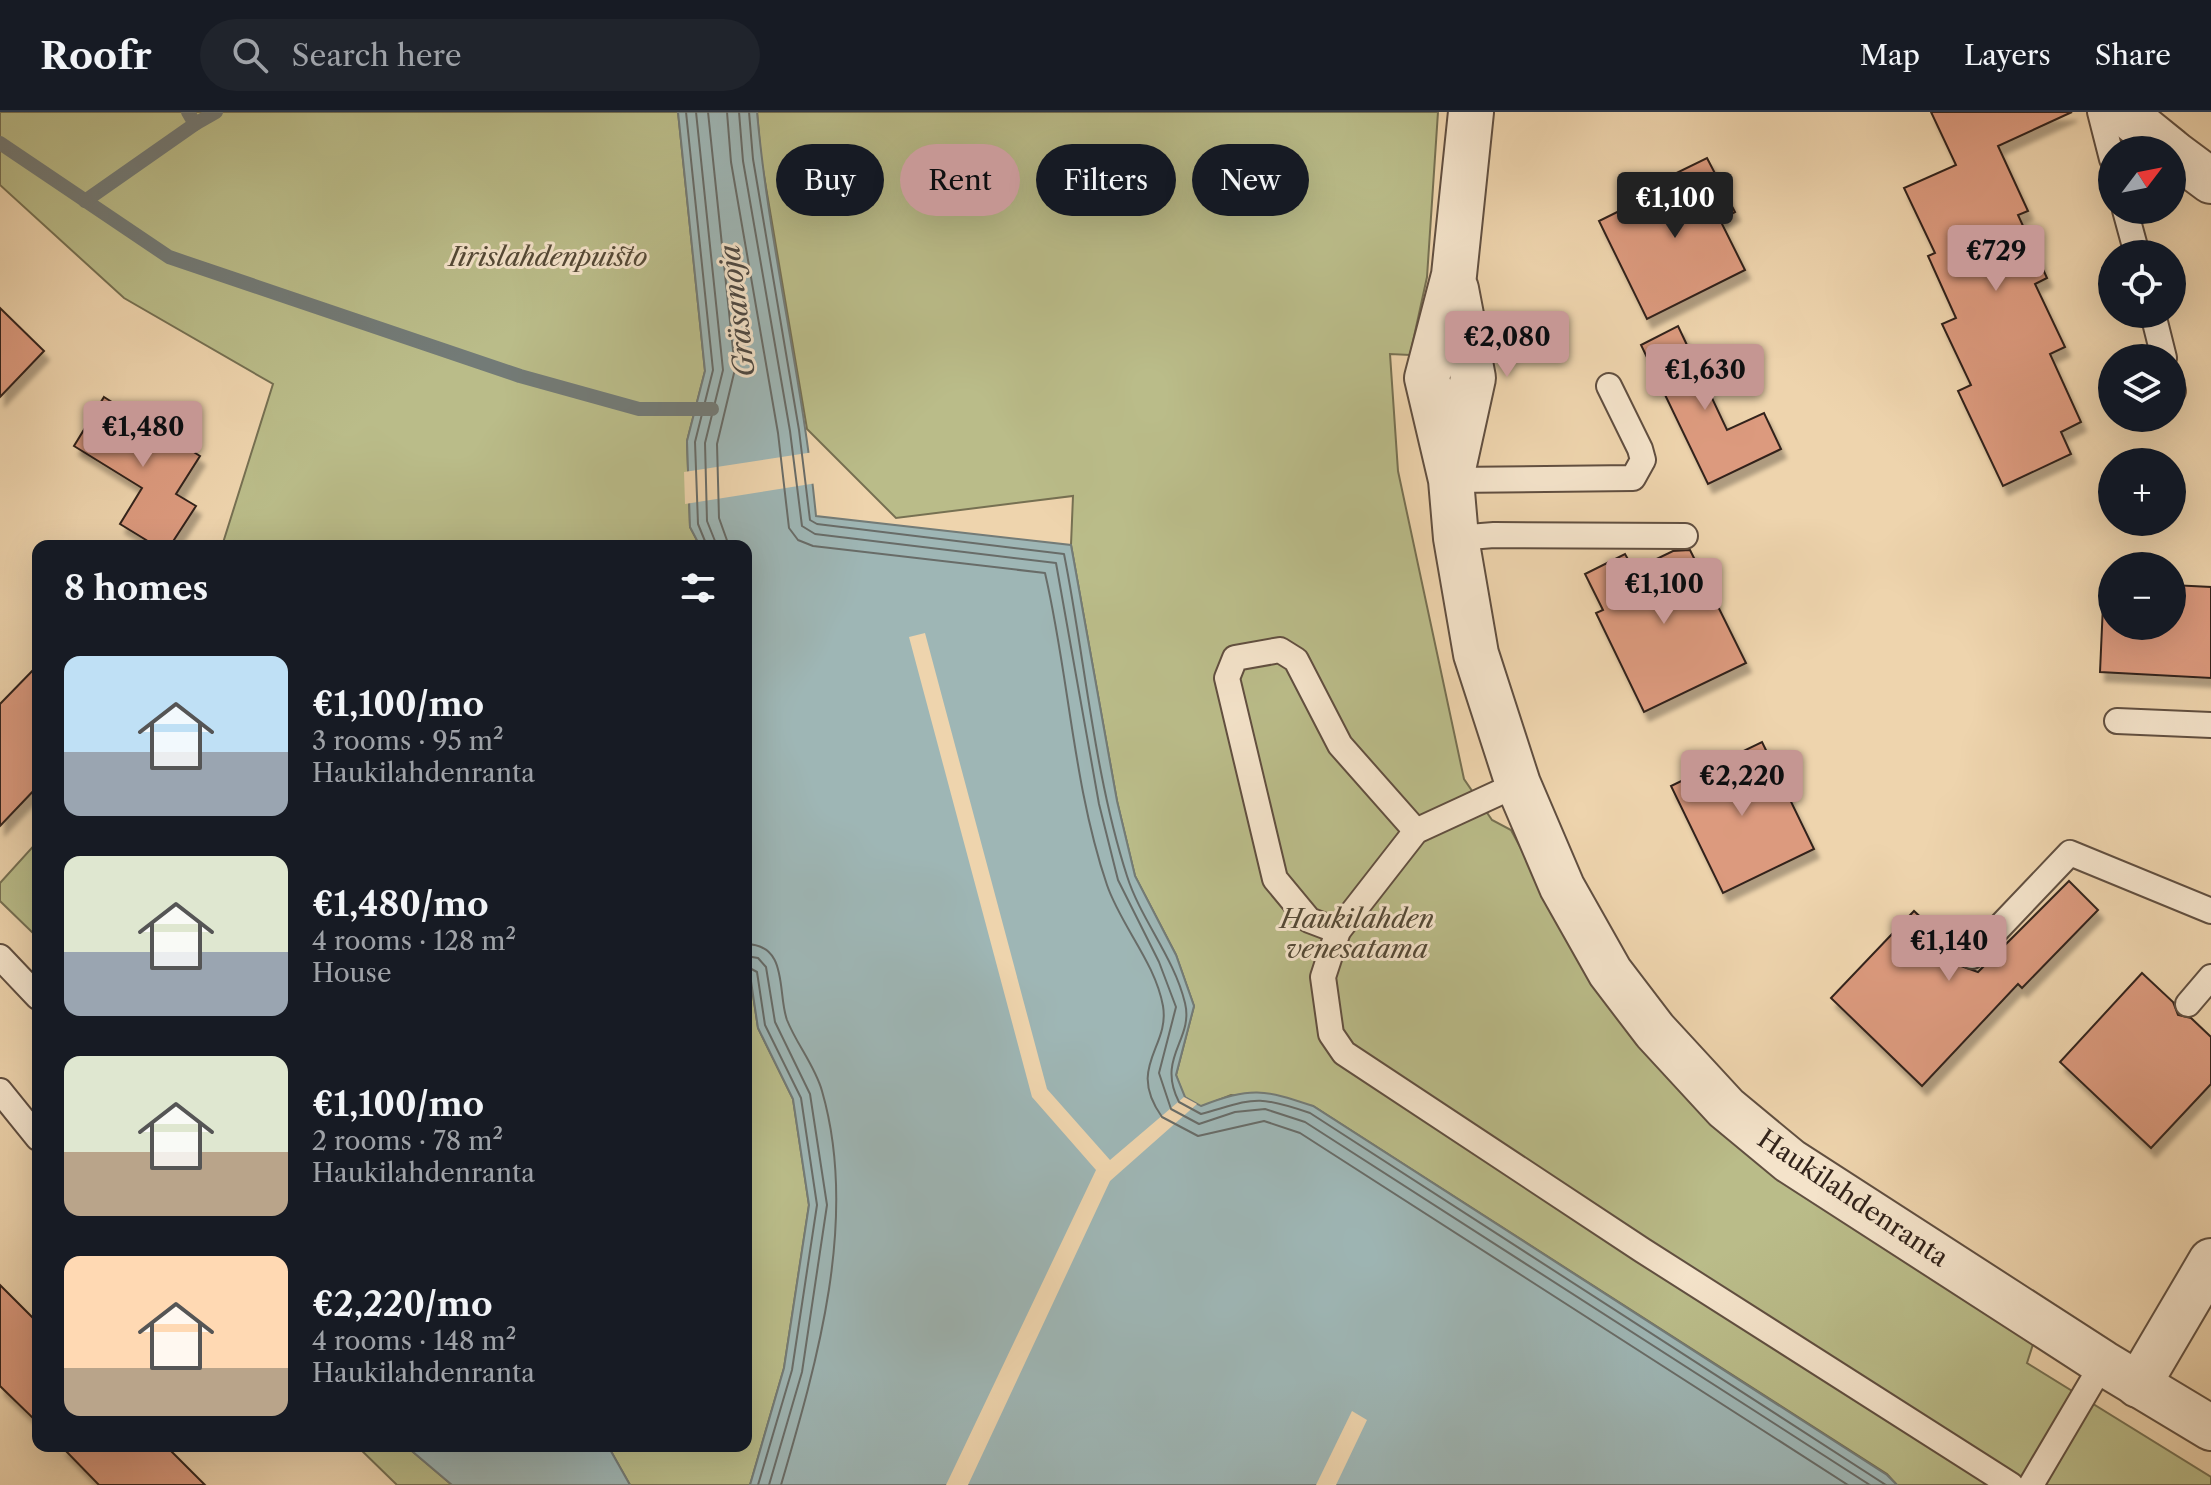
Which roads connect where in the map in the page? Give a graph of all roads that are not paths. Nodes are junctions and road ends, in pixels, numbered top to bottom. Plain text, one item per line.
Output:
1 (1471, 112) edge
2 (2100, 112) edge
3 (2123, 112) edge
4 (2106, 136) edge
5 (2153, 136) edge
6 (2186, 162) edge
7 (2211, 181) edge
8 (1609, 386) dead end
9 (1451, 480) junction
10 (1685, 536) dead end
11 (1456, 538) junction
12 (2117, 721) dead end
13 (2211, 725) edge
14 (1518, 784) junction
15 (1416, 831) junction
16 (2211, 911) edge
17 (1338, 931) junction
18 (1972, 956) dead end
19 (0, 957) edge
20 (2211, 977) edge
21 (32, 991) edge
22 (2188, 1004) dead end
23 (0, 1091) edge
24 (32, 1131) edge
25 (2211, 1261) edge
26 (2120, 1374) junction
27 (2211, 1428) edge
28 (2011, 1485) edge
29 (2031, 1485) edge

1 - 9 street, Haukilahdenranta
2 - 4 lane
3 - 5 street
6 - 7 street
8 - 9 lane
9 - 11 street, Haukilahdenranta
10 - 11 lane
11 - 14 street, Haukilahdenranta
12 - 13 lane
14 - 15 lane
14 - 26 street, Haukilahdenranta
15 - 17 lane
15 - 17 lane
16 - 18 lane
17 - 28 lane
19 - 21 lane
20 - 22 lane
23 - 24 lane
25 - 26 street
26 - 27 street, Haukilahdenranta
26 - 29 lane

